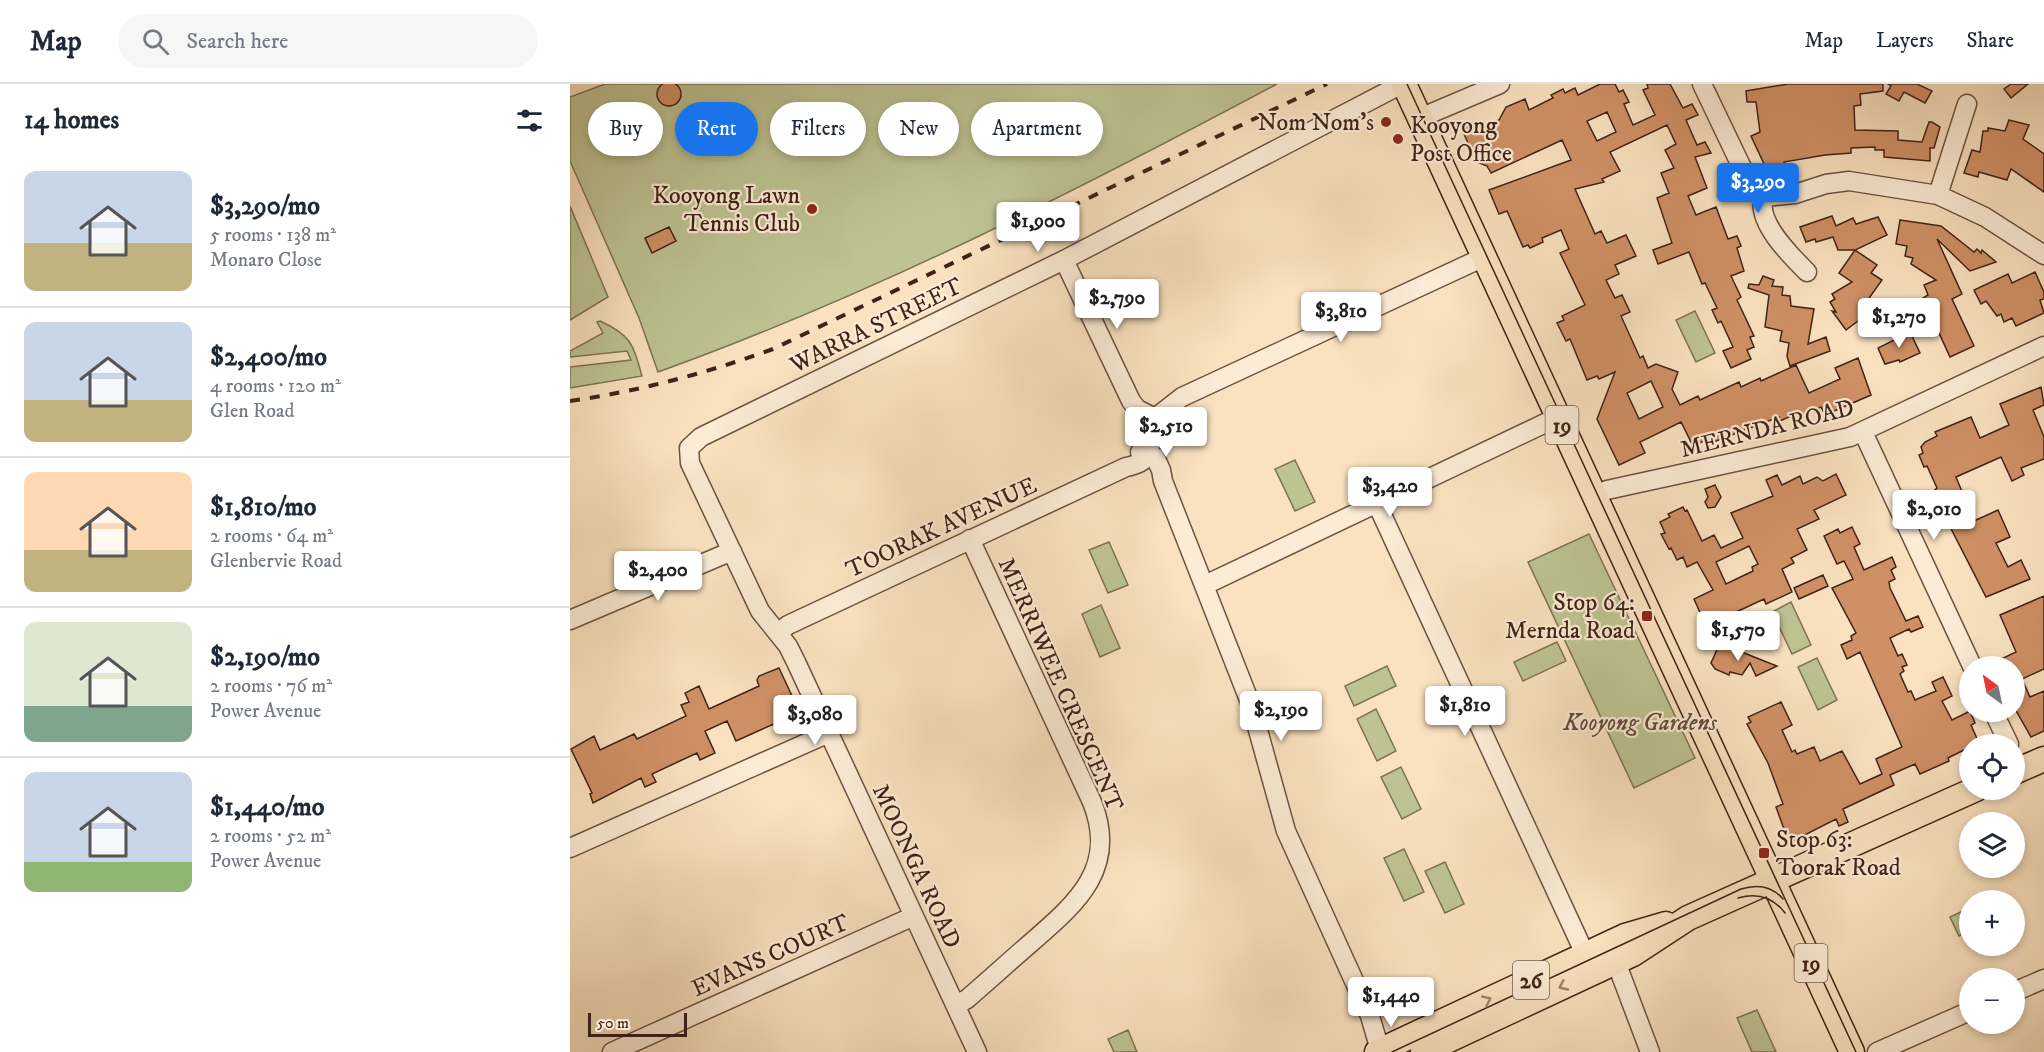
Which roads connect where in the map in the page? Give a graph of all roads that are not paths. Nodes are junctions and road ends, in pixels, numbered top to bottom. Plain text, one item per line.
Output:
1 (1403, 84) edge
2 (1500, 84) edge
3 (1704, 85) edge
4 (1967, 104) dead end
5 (1420, 118) junction
6 (1938, 195) junction
7 (1762, 203) junction
8 (2044, 255) edge
9 (1484, 257) junction
10 (1064, 260) junction
11 (1807, 272) dead end
12 (2044, 346) edge
13 (1150, 416) junction
14 (1558, 417) junction
15 (1863, 432) junction
16 (691, 444) joint
17 (1140, 458) junction
18 (1595, 495) junction
19 (1377, 504) junction
20 (970, 539) junction
21 (732, 551) junction
22 (1205, 585) junction
23 (570, 620) edge
24 (778, 633) junction
25 (1967, 656) edge
26 (829, 733) junction
27 (2044, 759) edge
28 (2025, 764) edge
29 (1959, 797) edge
30 (570, 848) edge
31 (1773, 879) junction
32 (914, 916) junction
33 (1688, 918) junction
34 (1585, 954) junction
35 (1616, 962) junction
36 (2044, 979) edge
37 (2025, 987) edge
38 (956, 1005) junction
39 (1959, 1016) edge
40 (1381, 1050) edge
41 (612, 1052) edge
42 (977, 1052) edge
43 (1423, 1052) edge
44 (1650, 1052) edge
45 (1852, 1052) edge
46 (1877, 1052) edge

1 - 5 main road, 19
1 - 10 street, WARRA STREET
2 - 5 street
3 - 7 street
4 - 6 street
5 - 9 main road, 19
6 - 7 street
6 - 8 street
7 - 11 street
9 - 13 street
9 - 14 main road, 19
10 - 13 street
10 - 16 street, WARRA STREET
12 - 15 street, MERNDA ROAD
13 - 17 street
14 - 18 main road, 19
14 - 19 street
15 - 18 street, MERNDA ROAD
15 - 25 street
16 - 21 street, MOONGA ROAD
17 - 20 street, TOORAK AVENUE
17 - 22 street
18 - 31 main road, 19
19 - 22 street
19 - 34 street
20 - 24 street, TOORAK AVENUE
20 - 38 street, MERRIWEE CRESCENT
21 - 23 street
21 - 24 street, MOONGA ROAD
22 - 40 street
24 - 26 street, MOONGA ROAD
26 - 30 street
26 - 32 street, MOONGA ROAD
27 - 28 main road
29 - 31 main road, 26
31 - 33 main road, 26
31 - 45 main road, 19
32 - 38 street, MOONGA ROAD
32 - 41 street, EVANS COURT
33 - 34 main road, 26
33 - 35 main road, 26
40 -> 34 main road, 26
35 -> 43 main road, 26
35 - 44 street
36 - 37 street
38 - 42 street, MOONGA ROAD
39 - 46 street

